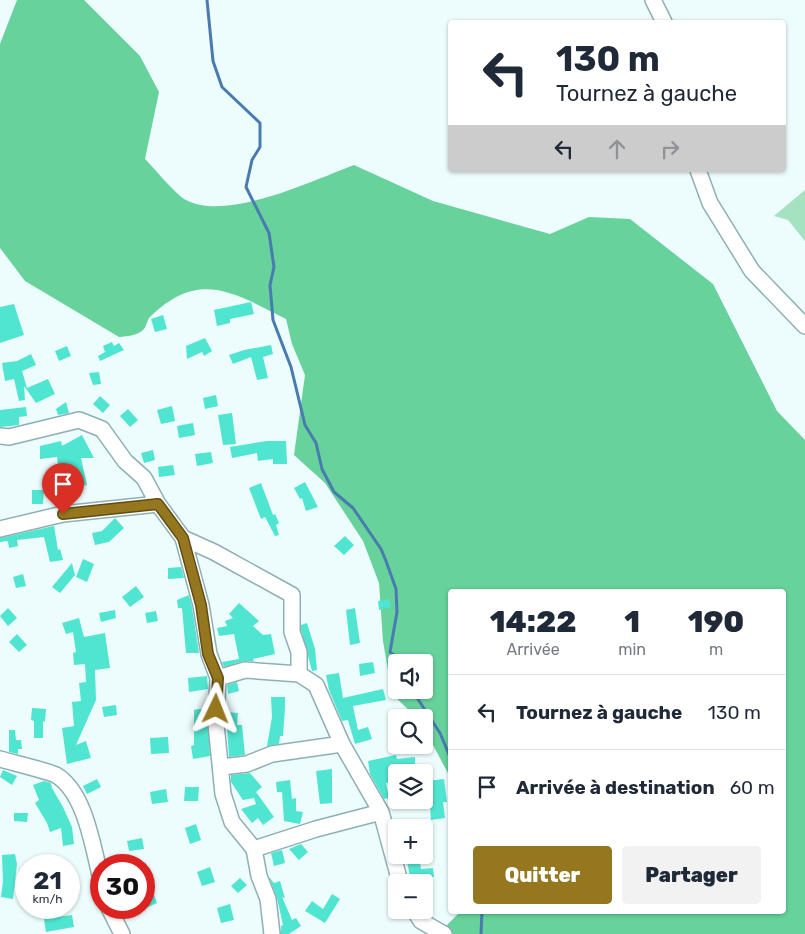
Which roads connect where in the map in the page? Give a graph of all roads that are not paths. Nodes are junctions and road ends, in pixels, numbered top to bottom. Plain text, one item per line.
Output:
1 (653, 0) edge
2 (663, 20) edge
3 (699, 172) edge
4 (805, 326) edge
5 (0, 436) edge
6 (158, 504) junction
7 (0, 529) edge
8 (183, 538) junction
9 (299, 674) junction
10 (218, 678) junction
11 (342, 744) junction
12 (0, 759) edge
13 (222, 767) junction
14 (381, 812) junction
15 (254, 848) junction
16 (95, 854) edge
17 (398, 874) edge
18 (114, 919) edge
19 (420, 919) edge
20 (122, 934) edge
21 (272, 934) edge
22 (440, 934) edge

1 - 2 street
3 - 4 street
5 - 6 street
6 - 7 street
6 - 8 street
8 - 9 street
8 - 10 street
9 - 10 street
9 - 11 street
10 - 13 street
11 - 13 street
11 - 14 street
12 - 16 street
13 - 15 street
14 - 15 street
14 - 17 street
15 - 21 street
18 - 20 street
19 - 22 street

